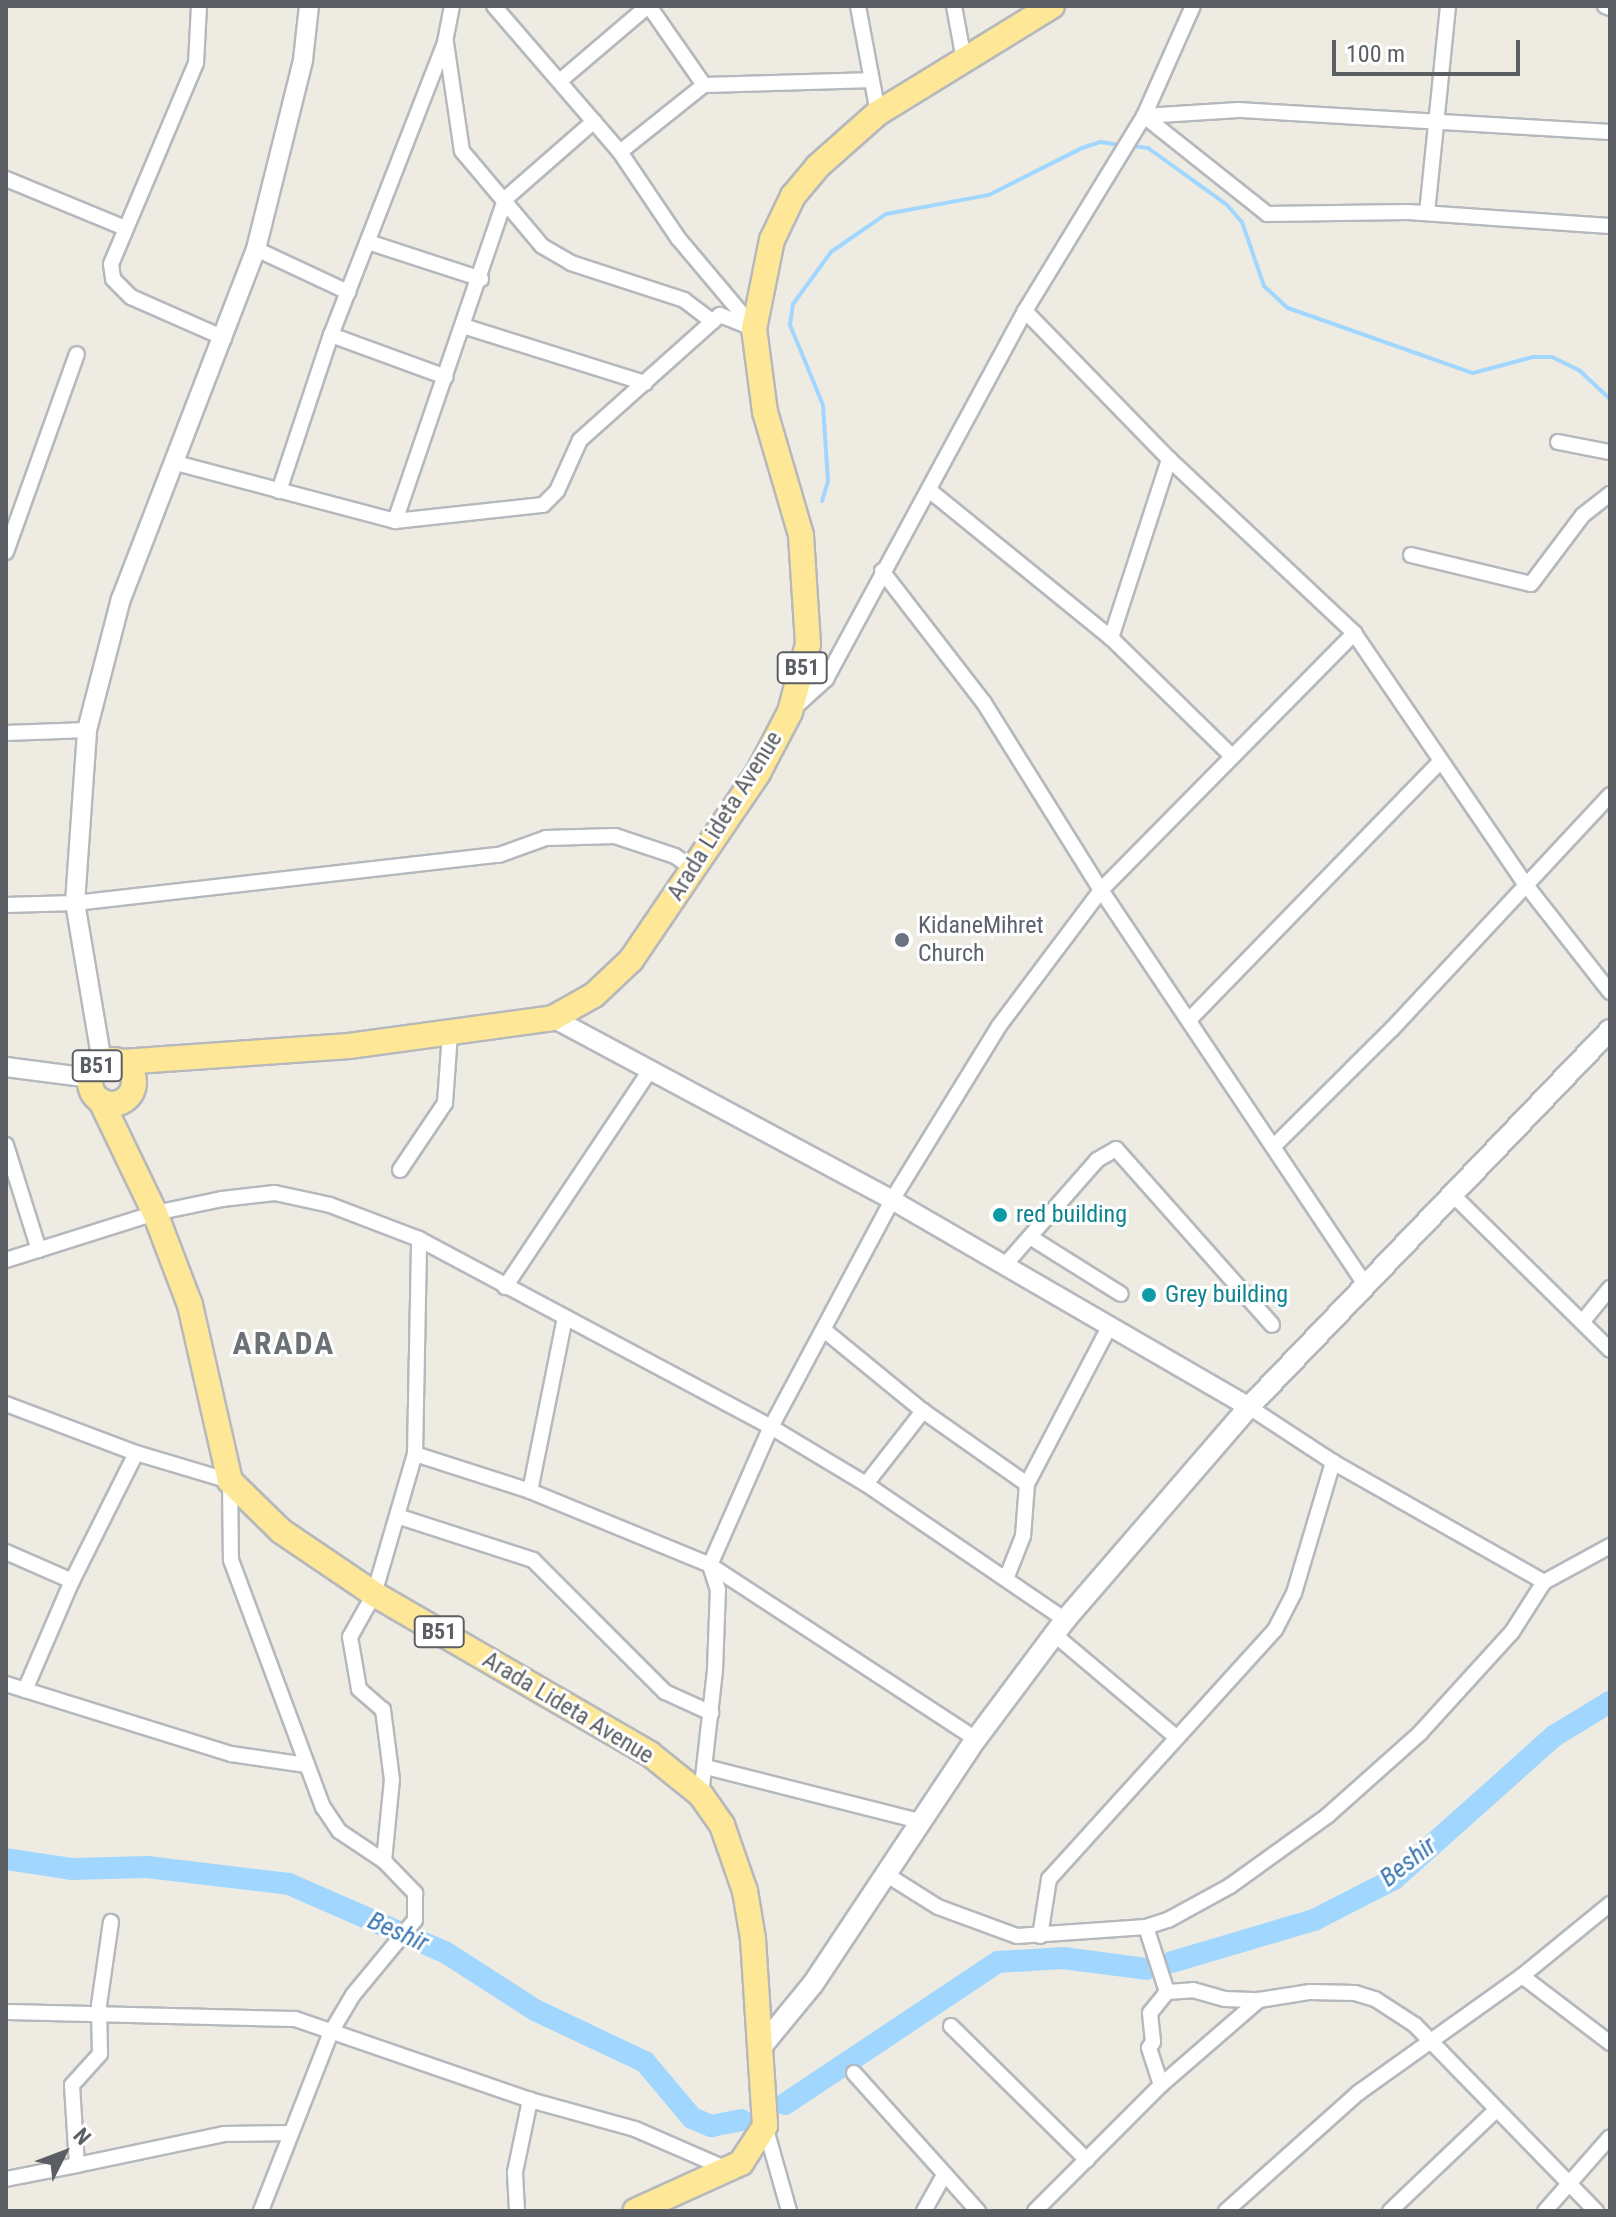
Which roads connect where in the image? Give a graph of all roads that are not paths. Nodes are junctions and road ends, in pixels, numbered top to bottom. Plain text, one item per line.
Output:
1 (199, 6) edge
2 (309, 6) edge
3 (452, 6) edge
4 (494, 6) edge
5 (648, 6) edge
6 (858, 6) edge
7 (954, 6) edge
8 (1193, 6) edge
9 (1448, 6) edge
10 (1050, 7) edge
11 (445, 42) junction
12 (964, 60) junction
13 (561, 80) junction
14 (868, 80) junction
15 (704, 85) junction
16 (878, 113) junction
17 (1144, 116) junction
18 (1435, 120) junction
19 (594, 121) junction
20 (1610, 132) edge
21 (620, 152) junction
22 (6, 179) edge
23 (505, 199) junction
24 (1427, 213) junction
25 (1610, 226) edge
26 (125, 228) junction
27 (368, 242) junction
28 (256, 249) junction
29 (481, 279) junction
30 (348, 292) junction
31 (1025, 311) junction
32 (713, 322) junction
33 (463, 326) junction
34 (754, 329) junction
35 (331, 335) junction
36 (224, 338) junction
37 (77, 354) dead end
38 (446, 377) junction
39 (645, 383) junction
40 (1558, 442) dead end
41 (1610, 452) edge
42 (1169, 459) junction
43 (176, 463) junction
44 (929, 490) junction
45 (279, 491) junction
46 (1610, 494) edge
47 (395, 521) junction
48 (6, 552) edge
49 (1411, 555) dead end
50 (882, 571) junction
51 (1354, 633) junction
52 (1111, 638) junction
53 (790, 712) junction
54 (87, 730) junction
55 (6, 733) edge
56 (1232, 756) junction
57 (1441, 761) junction
58 (1610, 795) edge
59 (695, 870) junction
60 (1526, 885) junction
61 (1101, 890) junction
62 (75, 903) junction
63 (6, 905) edge
64 (1610, 992) edge
65 (553, 1018) junction
66 (1189, 1020) junction
67 (1610, 1030) edge
68 (450, 1033) junction
69 (185, 1061) junction
70 (6, 1067) edge
71 (105, 1067) junction
72 (649, 1072) junction
73 (131, 1093) junction
74 (101, 1101) junction
75 (6, 1145) edge
76 (1275, 1145) junction
77 (126, 1150) junction
78 (400, 1170) dead end
79 (1454, 1196) junction
80 (892, 1200) junction
81 (155, 1213) junction
82 (1030, 1237) junction
83 (419, 1239) junction
84 (39, 1250) junction
85 (6, 1260) edge
86 (1004, 1266) junction
87 (505, 1287) junction
88 (1367, 1287) junction
89 (1610, 1288) edge
90 (1121, 1294) dead end
91 (565, 1317) junction
92 (1583, 1321) junction
93 (1272, 1325) dead end
94 (1109, 1327) junction
95 (824, 1330) junction
96 (1610, 1350) edge
97 (6, 1404) edge
98 (1249, 1407) junction
99 (923, 1411) junction
100 (771, 1427) junction
101 (136, 1453) junction
102 (415, 1454) junction
103 (1333, 1462) junction
104 (230, 1481) junction
105 (866, 1484) junction
106 (1027, 1484) junction
107 (530, 1491) junction
108 (400, 1517) junction
109 (1610, 1546) edge
110 (6, 1552) edge
111 (710, 1565) junction
112 (1006, 1579) junction
113 (72, 1581) junction
114 (1544, 1582) junction
115 (374, 1594) junction
116 (1060, 1627) junction
117 (6, 1684) edge
118 (25, 1690) junction
119 (711, 1713) junction
120 (1176, 1737) junction
121 (976, 1739) junction
122 (306, 1765) junction
123 (706, 1767) junction
124 (701, 1795) junction
125 (920, 1821) junction
126 (384, 1861) junction
127 (884, 1873) junction
128 (1610, 1904) edge
129 (111, 1922) dead end
130 (1146, 1927) junction
131 (1040, 1936) junction
132 (1522, 1976) junction
133 (1167, 1992) junction
134 (1259, 2000) junction
135 (6, 2012) edge
136 (102, 2015) junction
137 (951, 2026) dead end
138 (331, 2032) junction
139 (1429, 2039) junction
140 (1610, 2043) edge
141 (762, 2046) junction
142 (854, 2073) dead end
143 (1161, 2085) junction
144 (530, 2100) junction
145 (1496, 2110) junction
146 (765, 2126) junction
147 (291, 2133) junction
148 (1610, 2137) edge
149 (1087, 2160) junction
150 (77, 2165) junction
151 (729, 2170) junction
152 (944, 2175) junction
153 (6, 2179) edge
154 (1571, 2184) junction
155 (264, 2208) edge
156 (517, 2211) edge
157 (635, 2211) edge
158 (789, 2211) edge
159 (924, 2211) edge
160 (978, 2211) edge
161 (1035, 2211) edge
162 (1226, 2211) edge
163 (1390, 2211) edge
164 (1545, 2211) edge
165 (1596, 2211) edge

1 - 26 street
2 - 28 street
3 - 11 street
4 - 13 street
5 - 13 street
5 - 15 street
6 - 14 street
7 - 12 street
8 - 17 street
9 - 18 street
10 - 12 highway, Arada Lideta Avenue / B51
11 - 23 street
11 - 27 street
12 - 16 highway, Arada Lideta Avenue / B51
13 - 19 street
14 - 15 street
14 - 16 street
15 - 21 street
16 - 34 highway, Arada Lideta Avenue / B51
17 - 18 street
17 - 24 street
17 - 31 street
18 - 20 street
18 - 24 street
19 - 21 street
19 - 23 street
21 - 34 street
22 - 26 street
23 - 29 street
23 - 32 street
24 - 25 street
26 - 36 street
27 - 29 street
27 - 30 street
28 - 30 street
28 - 36 street
29 - 33 street
30 - 35 street
31 - 42 street
31 - 44 street
32 - 34 street
32 - 39 street
33 - 38 street
33 - 39 street
34 - 53 highway, Arada Lideta Avenue / B51
35 - 38 street
35 - 45 street
36 - 43 street
37 - 48 street
38 - 47 street
39 - 47 street
40 - 41 street
42 - 51 street
42 - 52 street
43 - 45 street
43 - 54 street
44 - 50 street
44 - 52 street
45 - 47 street
46 - 49 street
50 - 53 street
50 - 61 street
51 - 56 street
51 - 57 street
52 - 56 street
53 - 59 highway, Arada Lideta Avenue / B51
54 - 55 street
54 - 62 street
56 - 61 street
57 - 60 street
57 - 66 street
58 - 60 street
59 - 62 street
59 - 65 highway, Arada Lideta Avenue / B51
60 - 64 street
60 - 76 street
61 - 66 street
61 - 80 street
62 - 63 street
62 - 71 street
65 - 68 highway, Arada Lideta Avenue / B51
65 - 72 street
66 - 76 street
67 - 79 main road
68 - 69 highway, Arada Lideta Avenue / B51
68 - 78 street
69 - 71 highway, Arada Lideta Avenue / B51
69 - 73 highway, Arada Lideta Avenue / B51
70 - 71 street
71 - 73 highway, B51
71 - 74 highway, B51
72 - 80 street
72 - 87 street
73 - 74 highway, Arada Lideta Avenue / B51
73 - 77 highway, B51
74 - 77 highway, B51
75 - 84 street
76 - 88 street
77 - 81 highway, B51
79 - 88 main road
79 - 92 street
80 - 86 street
80 - 95 street
81 - 83 street
81 - 84 street
81 - 104 highway, B51
82 - 86 street
82 - 90 street
82 - 93 street
83 - 87 street
83 - 102 street
84 - 85 street
86 - 94 street
87 - 91 street
88 - 98 main road
89 - 92 street
91 - 100 street
91 - 107 street
92 - 96 street
94 - 98 street
94 - 106 street
95 - 99 street
95 - 100 street
97 - 101 street
98 - 103 street
98 - 116 main road
99 - 105 street
99 - 106 street
100 - 105 street
100 - 111 street
101 - 104 street
101 - 113 street
102 - 107 street
102 - 108 street
103 - 114 street
103 - 120 street
104 - 115 highway, Arada Lideta Avenue / B51
104 - 122 street
105 - 112 street
106 - 112 street
107 - 111 street
108 - 115 street
108 - 119 street
109 - 114 street
110 - 113 street
111 - 119 street
111 - 121 street
112 - 116 street
113 - 118 street
114 - 130 street
115 - 124 highway, Arada Lideta Avenue / B51
115 - 126 street
116 - 120 street
116 - 121 main road
117 - 118 street
118 - 122 street
119 - 123 street
120 - 131 street
121 - 125 main road
122 - 126 street
123 - 124 street
123 - 125 street
124 - 141 highway, Arada Lideta Avenue / B51
125 - 127 main road
126 - 138 street
127 - 131 street
127 - 141 main road
128 - 132 street
129 - 136 street
130 - 131 street
130 - 133 street
132 - 139 street
132 - 140 street
133 - 134 street
133 - 143 street
134 - 139 street
134 - 143 street
135 - 136 street
136 - 138 street
136 - 150 street
137 - 149 street
138 - 144 street
138 - 147 street
139 - 145 street
139 - 162 street
141 - 146 highway, Arada Lideta Avenue / B51
142 - 152 street
143 - 149 street
144 - 151 street
144 - 156 street
145 - 154 street
145 - 163 street
146 - 151 highway
146 - 158 street
147 - 150 street
147 - 155 street
148 - 154 street
149 - 161 street
150 - 153 street
151 - 157 highway
152 - 159 street
152 - 160 street
154 - 164 street
154 - 165 street

